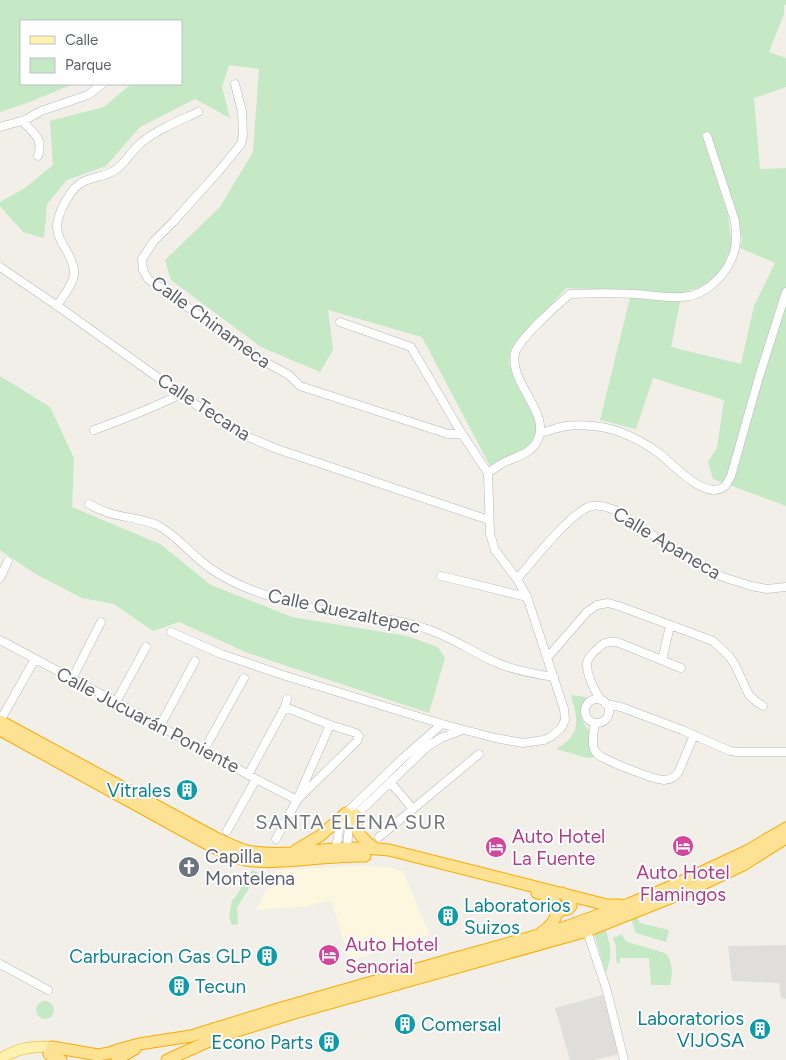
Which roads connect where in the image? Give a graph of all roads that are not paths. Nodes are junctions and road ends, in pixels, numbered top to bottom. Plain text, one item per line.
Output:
1 (235, 84) dead end
2 (101, 85) edge
3 (198, 112) dead end
4 (22, 121) junction
5 (0, 127) edge
6 (707, 136) dead end
7 (38, 156) dead end
8 (0, 267) edge
9 (786, 292) edge
10 (57, 306) junction
11 (340, 322) dead end
12 (181, 394) junction
13 (94, 430) dead end
14 (540, 433) junction
15 (462, 434) junction
16 (488, 473) junction
17 (89, 504) dead end
18 (489, 520) junction
19 (8, 561) dead end
20 (441, 576) dead end
21 (0, 578) edge
22 (517, 579) junction
23 (786, 587) edge
24 (527, 597) junction
25 (101, 622) dead end
26 (670, 626) junction
27 (171, 632) dead end
28 (0, 640) edge
29 (146, 647) dead end
30 (547, 658) junction
31 (35, 659) junction
32 (662, 660) junction
33 (194, 662) dead end
34 (681, 668) dead end
35 (554, 677) junction
36 (244, 678) dead end
37 (72, 679) junction
38 (594, 690) junction
39 (287, 699) dead end
40 (116, 702) junction
41 (604, 702) junction
42 (587, 705) junction
43 (763, 706) dead end
44 (285, 707) junction
45 (621, 707) junction
46 (607, 718) junction
47 (0, 721) edge
48 (595, 723) junction
49 (442, 724) junction
50 (330, 725) junction
51 (160, 726) junction
52 (462, 729) junction
53 (0, 730) edge
54 (694, 735) junction
55 (204, 750) junction
56 (784, 751) edge
57 (479, 754) dead end
58 (248, 775) junction
59 (256, 779) junction
60 (390, 782) junction
61 (297, 800) junction
62 (413, 809) junction
63 (351, 814) junction
64 (786, 828) edge
65 (227, 831) dead end
66 (786, 838) edge
67 (276, 839) dead end
68 (377, 843) junction
69 (342, 848) junction
70 (290, 853) junction
71 (562, 893) junction
72 (629, 904) junction
73 (557, 906) junction
74 (587, 931) junction
75 (523, 940) junction
76 (0, 964) edge
77 (48, 990) dead end
78 (161, 1041) junction
79 (140, 1044) junction
80 (45, 1050) junction
81 (0, 1059) edge
82 (7, 1060) edge
83 (61, 1060) edge
84 (106, 1060) edge
85 (117, 1060) edge
86 (167, 1060) edge
87 (624, 1060) edge

1 - 15 street, Calle Chinameca
2 - 4 street
3 - 10 street
4 - 5 street
4 - 7 street
6 - 14 street
8 - 10 street, Calle Tecana
9 - 14 street
10 - 12 street, Calle Tecana
11 - 15 street
12 - 13 street
12 - 18 street, Calle Tecana
14 - 16 street
15 - 16 street
16 - 18 street
17 - 35 street, Calle Quezaltepec
18 - 22 street
19 - 21 street
20 - 24 street
22 - 23 street, Calle Apaneca
22 - 24 street
24 - 30 street
25 - 37 street
26 - 30 street
26 - 32 street
26 - 43 street
27 - 49 street
28 - 31 street, Calle Jucuarán Poniente
29 - 40 street
30 - 35 street
31 - 37 street, Calle Jucuarán Poniente
31 - 47 street
32 - 34 street
32 - 38 street
33 - 51 street
35 - 52 street
36 - 55 street
37 - 40 street, Calle Jucuarán Poniente
38 - 41 street
38 - 42 street
39 - 44 street
40 - 51 street, Calle Jucuarán Poniente
41 - 42 street
41 - 45 street
41 - 46 street
42 - 48 street
44 - 50 street
44 - 58 street
45 - 46 street
45 - 54 street
46 - 48 street
47 - 70 highway
48 - 54 street
49 - 52 street
49 - 63 street
50 - 61 street
50 - 61 street
51 - 55 street, Calle Jucuarán Poniente
52 - 60 street
53 - 73 highway
54 - 56 street
55 - 58 street, Calle Jucuarán Poniente
57 - 62 street
58 - 59 street, Calle Jucuarán Poniente
59 - 61 street, Calle Jucuarán Poniente
59 - 65 street
60 - 62 street
60 - 63 street
61 - 67 street
62 - 68 street
63 - 68 highway
63 - 69 street
63 - 70 highway
64 - 72 highway
66 - 74 highway
68 - 69 highway
68 - 71 highway
69 - 70 highway
71 - 72 highway
71 - 73 highway
72 - 75 highway
73 - 75 highway
74 - 86 highway
74 - 87 street
75 - 78 highway
76 - 77 street
78 - 79 highway
78 - 85 highway
79 - 80 highway
79 - 84 highway
80 - 81 main road
80 - 82 main road
80 - 83 highway

